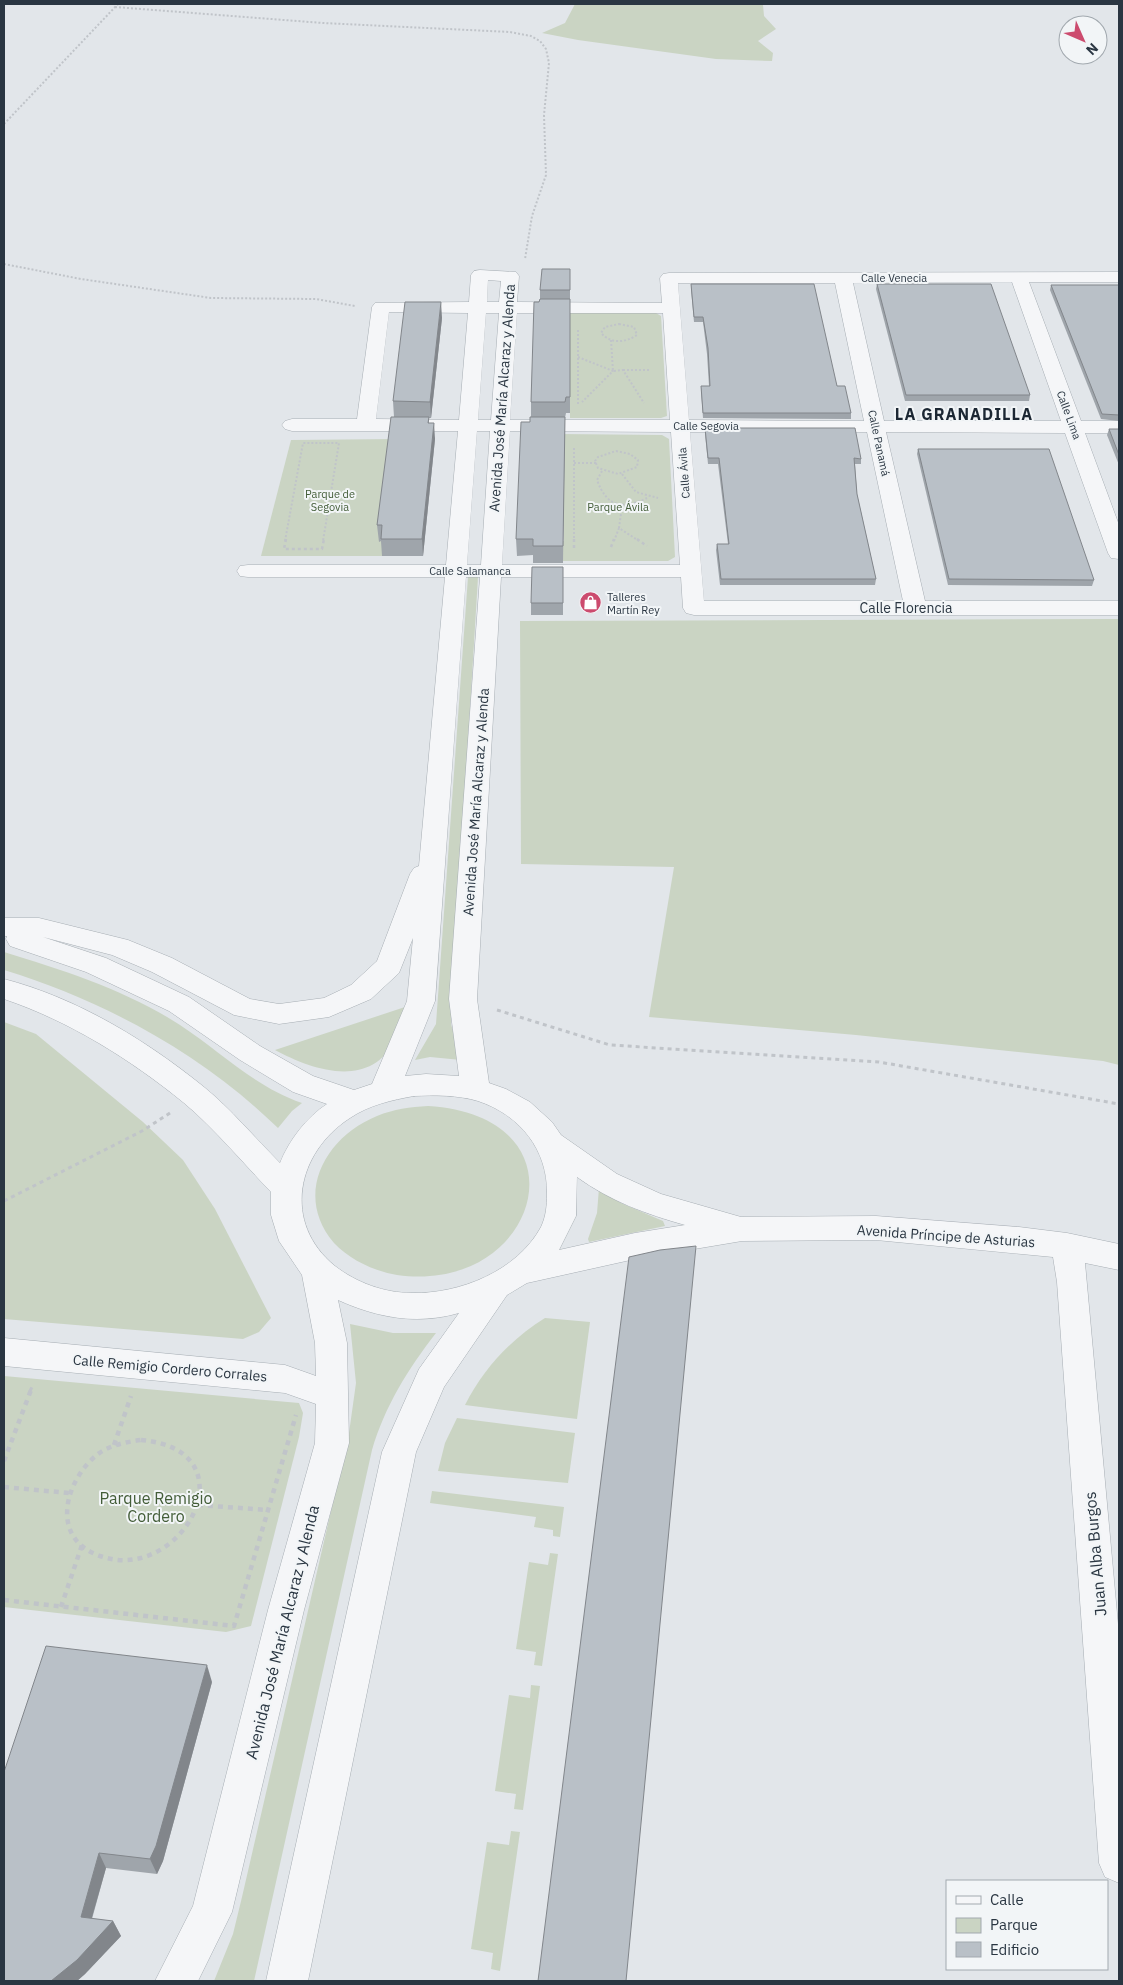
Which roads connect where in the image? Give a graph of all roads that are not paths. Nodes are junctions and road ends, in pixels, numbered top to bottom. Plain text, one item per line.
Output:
1 (1119, 277) edge
2 (668, 278) joint
3 (843, 278) junction
4 (1020, 278) junction
5 (477, 308) junction
6 (508, 308) junction
7 (671, 308) junction
8 (681, 418) junction
9 (292, 425) dead end
10 (366, 425) junction
11 (468, 425) junction
12 (501, 425) junction
13 (875, 426) junction
14 (1074, 427) junction
15 (1119, 427) edge
16 (1119, 553) edge
17 (456, 570) junction
18 (491, 570) junction
19 (248, 571) dead end
20 (691, 571) junction
21 (694, 608) joint
22 (915, 608) junction
23 (1119, 608) edge
24 (434, 844) junction
25 (4, 927) edge
26 (4, 934) edge
27 (4, 989) edge
28 (474, 1089) junction
29 (384, 1091) junction
30 (355, 1102) junction
31 (552, 1144) junction
32 (285, 1187) junction
33 (742, 1229) junction
34 (1067, 1246) junction
35 (1119, 1257) edge
36 (317, 1272) junction
37 (508, 1280) junction
38 (4, 1352) edge
39 (333, 1396) junction
40 (1119, 1863) edge
41 (176, 1981) edge
42 (287, 1981) edge

1 - 4 street, Calle Venecia
2 - 3 street, Calle Venecia
2 - 7 street, Calle Ávila
3 - 4 street, Calle Venecia
3 - 13 street, Calle Panamá
4 - 14 street, Calle Lima
5 - 6 street
5 - 6 street, Avenida José María Alcaraz y Alenda
5 - 10 street
5 - 11 street, Avenida José María Alcaraz y Alenda
6 - 7 street
6 - 12 street, Avenida José María Alcaraz y Alenda
7 - 8 street, Calle Ávila
8 - 12 street, Calle Segovia
8 - 13 street, Calle Segovia
8 - 20 street, Calle Ávila
9 - 10 street, Calle Segovia
10 - 11 street, Calle Segovia
11 - 12 street, Calle Segovia
11 - 17 street, Avenida José María Alcaraz y Alenda
12 - 18 street, Avenida José María Alcaraz y Alenda
13 - 14 street, Calle Segovia
13 - 22 street, Calle Panamá
14 - 15 street, Calle Segovia
14 - 16 street, Calle Lima
17 - 18 street, Calle Salamanca
17 - 19 street, Calle Salamanca
17 - 24 street, Avenida José María Alcaraz y Alenda
18 - 20 street, Calle Salamanca
18 - 28 street, Avenida José María Alcaraz y Alenda
20 - 21 street, Calle Ávila
21 - 22 street, Calle Florencia
22 - 23 street, Calle Florencia
24 - 25 street, Avenida José María Alcaraz y Alenda
24 - 29 street, Avenida José María Alcaraz y Alenda
26 - 30 street
27 - 32 street
28 - 29 street
28 - 31 street
29 - 30 street
30 - 32 street
31 - 33 street, Avenida Príncipe de Asturias
31 - 37 street
32 - 36 street
33 - 34 street, Avenida Príncipe de Asturias
33 - 37 street, Avenida Príncipe de Asturias
34 - 35 street, Avenida Príncipe de Asturias
34 - 40 street, Juan Alba Burgos
36 - 37 street, Avenida Príncipe de Asturias
36 - 39 street, Avenida José María Alcaraz y Alenda
37 - 42 street
38 - 39 street, Calle Remigio Cordero Corrales
39 - 41 street, Avenida José María Alcaraz y Alenda

